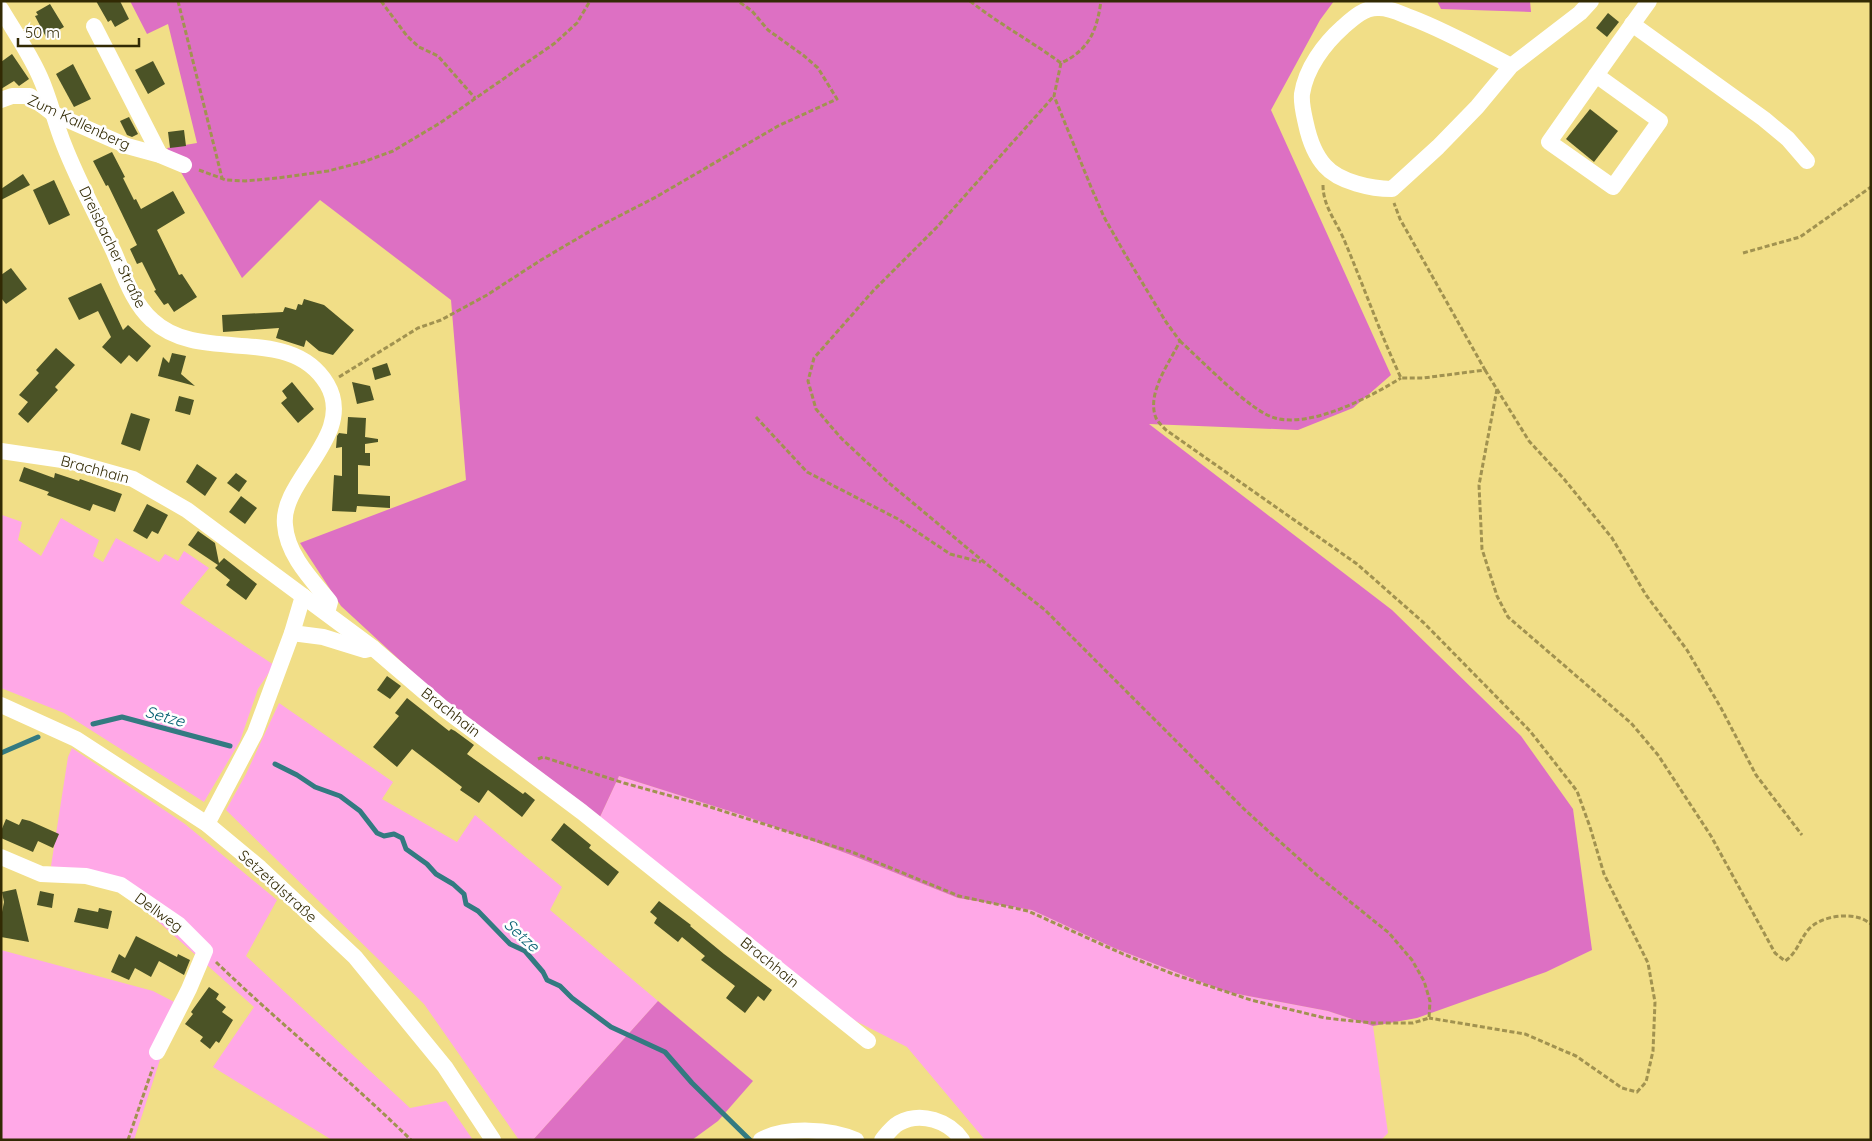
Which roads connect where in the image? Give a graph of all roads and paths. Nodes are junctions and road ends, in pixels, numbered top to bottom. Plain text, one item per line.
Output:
1 (178, 1) edge
2 (381, 1) edge
3 (590, 1) edge
4 (738, 1) edge
5 (970, 1) edge
6 (1101, 1) edge
7 (1592, 1) edge
8 (1649, 1) edge
9 (1, 9) edge
10 (1632, 24) junction
11 (94, 26) dead end
12 (1061, 62) junction
13 (1511, 66) junction
14 (1596, 76) junction
15 (1054, 96) junction
16 (475, 98) junction
17 (1, 100) edge
18 (52, 113) junction
19 (160, 155) junction
20 (1807, 161) dead end
21 (184, 165) joint
22 (1326, 167) junction
23 (222, 178) junction
24 (1871, 187) edge
25 (1392, 189) junction
26 (1743, 253) dead end
27 (1180, 341) junction
28 (1485, 370) junction
29 (1401, 378) junction
30 (327, 384) junction
31 (1497, 389) junction
32 (756, 416) dead end
33 (1, 451) edge
34 (984, 562) junction
35 (303, 596) junction
36 (327, 612) junction
37 (292, 633) junction
38 (373, 648) junction
39 (1, 705) edge
40 (521, 766) junction
41 (207, 824) junction
42 (1802, 835) dead end
43 (1, 857) edge
44 (1871, 924) edge
45 (205, 951) junction
46 (1429, 1018) junction
47 (868, 1041) dead end
48 (158, 1052) joint
49 (763, 1139) edge
50 (128, 1140) edge
51 (411, 1140) edge
52 (493, 1140) edge
53 (856, 1140) edge
54 (882, 1140) edge
55 (962, 1140) edge

1 - 23 path
2 - 16 path
3 - 16 path
4 - 30 path
5 - 12 path
6 - 12 path
7 - 13 street
8 - 10 street
9 - 18 street, Dreisbacher Straße
10 - 14 street
10 - 20 street
11 - 19 street
12 - 15 path
13 - 22 street
13 - 25 street
14 - 14 street
15 - 27 path
15 - 34 path
16 - 23 path
17 - 18 street, Zum Kallenberg
18 - 19 street, Zum Kallenberg
18 - 30 street, Dreisbacher Straße
19 - 21 street, Zum Kallenberg
21 - 23 path
22 - 25 street
22 - 29 path
24 - 26 path
25 - 28 path
27 - 29 path
27 - 46 path
28 - 29 path
28 - 31 path
30 - 36 street, Dreisbacher Straße
31 - 42 path
31 - 44 path
32 - 34 path
33 - 35 street, Brachhain
34 - 46 path
35 - 36 street, Brachhain
35 - 37 street
36 - 38 street, Brachhain
37 - 38 street
37 - 41 street
38 - 40 street, Brachhain
39 - 41 street, Setzetalstraße
40 - 46 path
40 - 47 street, Brachhain
41 - 52 street, Setzetalstraße
43 - 45 street, Dellweg
45 - 48 street
45 - 51 path
48 - 50 path
49 - 53 street
54 - 55 street

